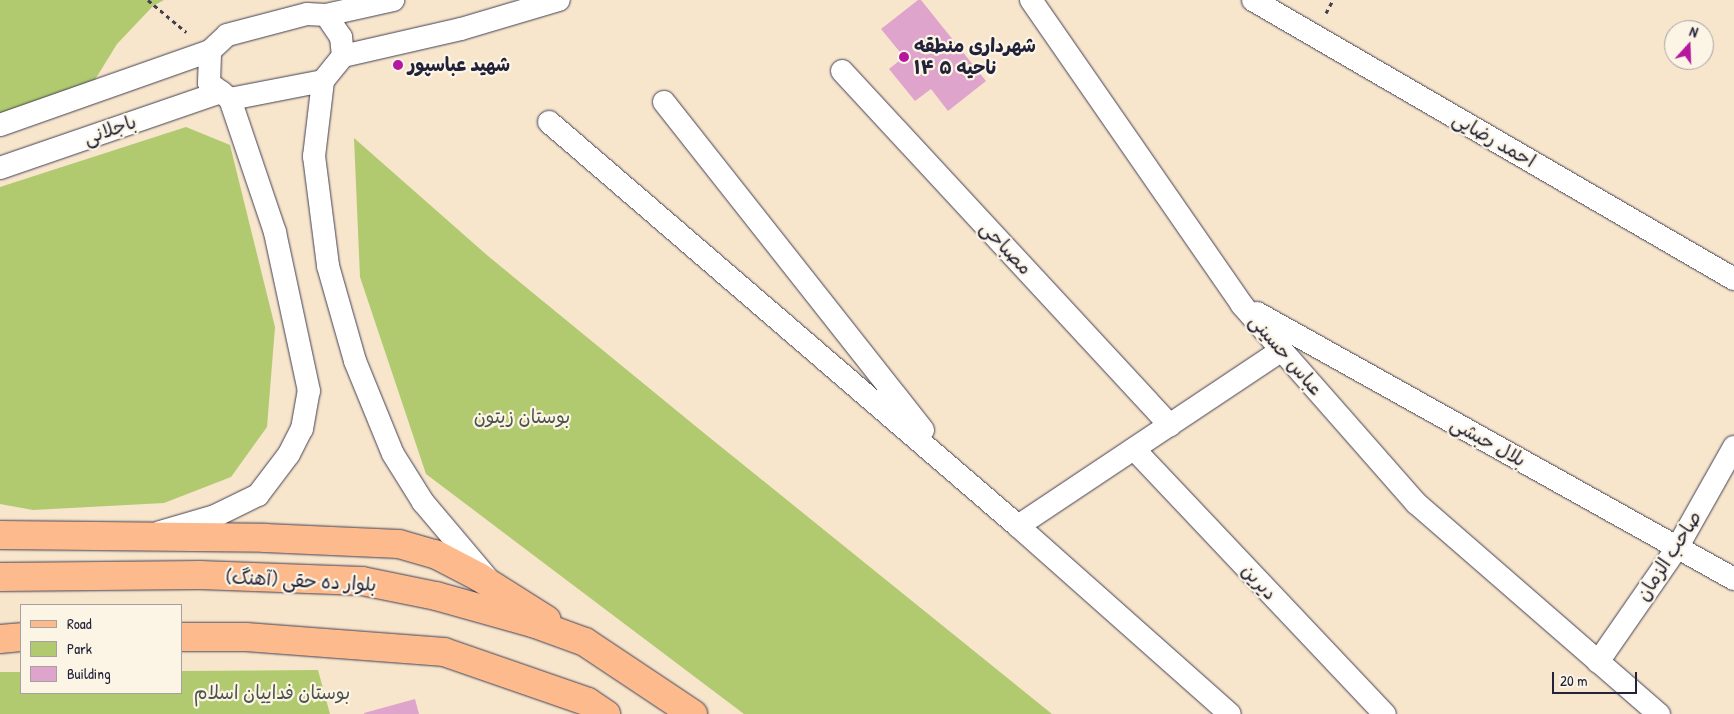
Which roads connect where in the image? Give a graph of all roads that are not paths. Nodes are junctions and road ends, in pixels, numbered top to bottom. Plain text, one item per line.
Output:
1 (393, 0) edge
2 (558, 0) edge
3 (1031, 0) edge
4 (1253, 0) edge
5 (326, 15) junction
6 (210, 51) junction
7 (343, 56) junction
8 (842, 71) dead end
9 (323, 81) junction
10 (225, 96) junction
11 (664, 102) dead end
12 (549, 122) dead end
13 (0, 125) edge
14 (0, 168) edge
15 (1734, 279) edge
16 (1242, 305) junction
17 (1282, 350) junction
18 (1170, 425) junction
19 (1734, 447) edge
20 (1134, 449) junction
21 (954, 470) junction
22 (1018, 526) junction
23 (0, 536) edge
24 (144, 537) junction
25 (1677, 548) junction
26 (0, 577) edge
27 (1734, 579) edge
28 (494, 586) junction
29 (568, 636) junction
30 (20, 637) edge
31 (182, 637) edge
32 (0, 639) edge
33 (1598, 662) junction
34 (606, 714) edge
35 (693, 714) edge
36 (1230, 714) edge
37 (1385, 714) edge
38 (1659, 714) edge

1 - 5 street
2 - 7 street
3 - 16 street, عباس حسینی
4 - 15 street, احمد رضایی
5 - 6 street
5 - 7 street
6 - 10 street
6 - 13 street
7 - 9 street
8 - 18 street, مصباحی
9 - 10 street, باجلانی
9 - 28 street
10 - 14 street, باجلانی
10 - 24 street
11 - 21 street
12 - 21 street
16 - 17 street, عباس حسینی
16 - 25 street, بلال حبشی
17 - 18 street
17 - 33 street, عباس حسینی
18 - 20 street
19 - 25 street, صاحب الزمان
20 - 22 street
20 - 37 street, دیرین
21 - 22 street
22 - 36 street
23 - 24 main road
24 - 28 main road
25 - 27 street, بلال حبشی
25 - 33 street, صاحب الزمان
26 - 29 main road, بلوار ده حقی (آهنگ)
28 - 29 main road
29 - 35 main road, بلوار ده حقی (آهنگ)
30 - 32 main road
31 - 34 main road
33 - 38 street, عباس حسینی

